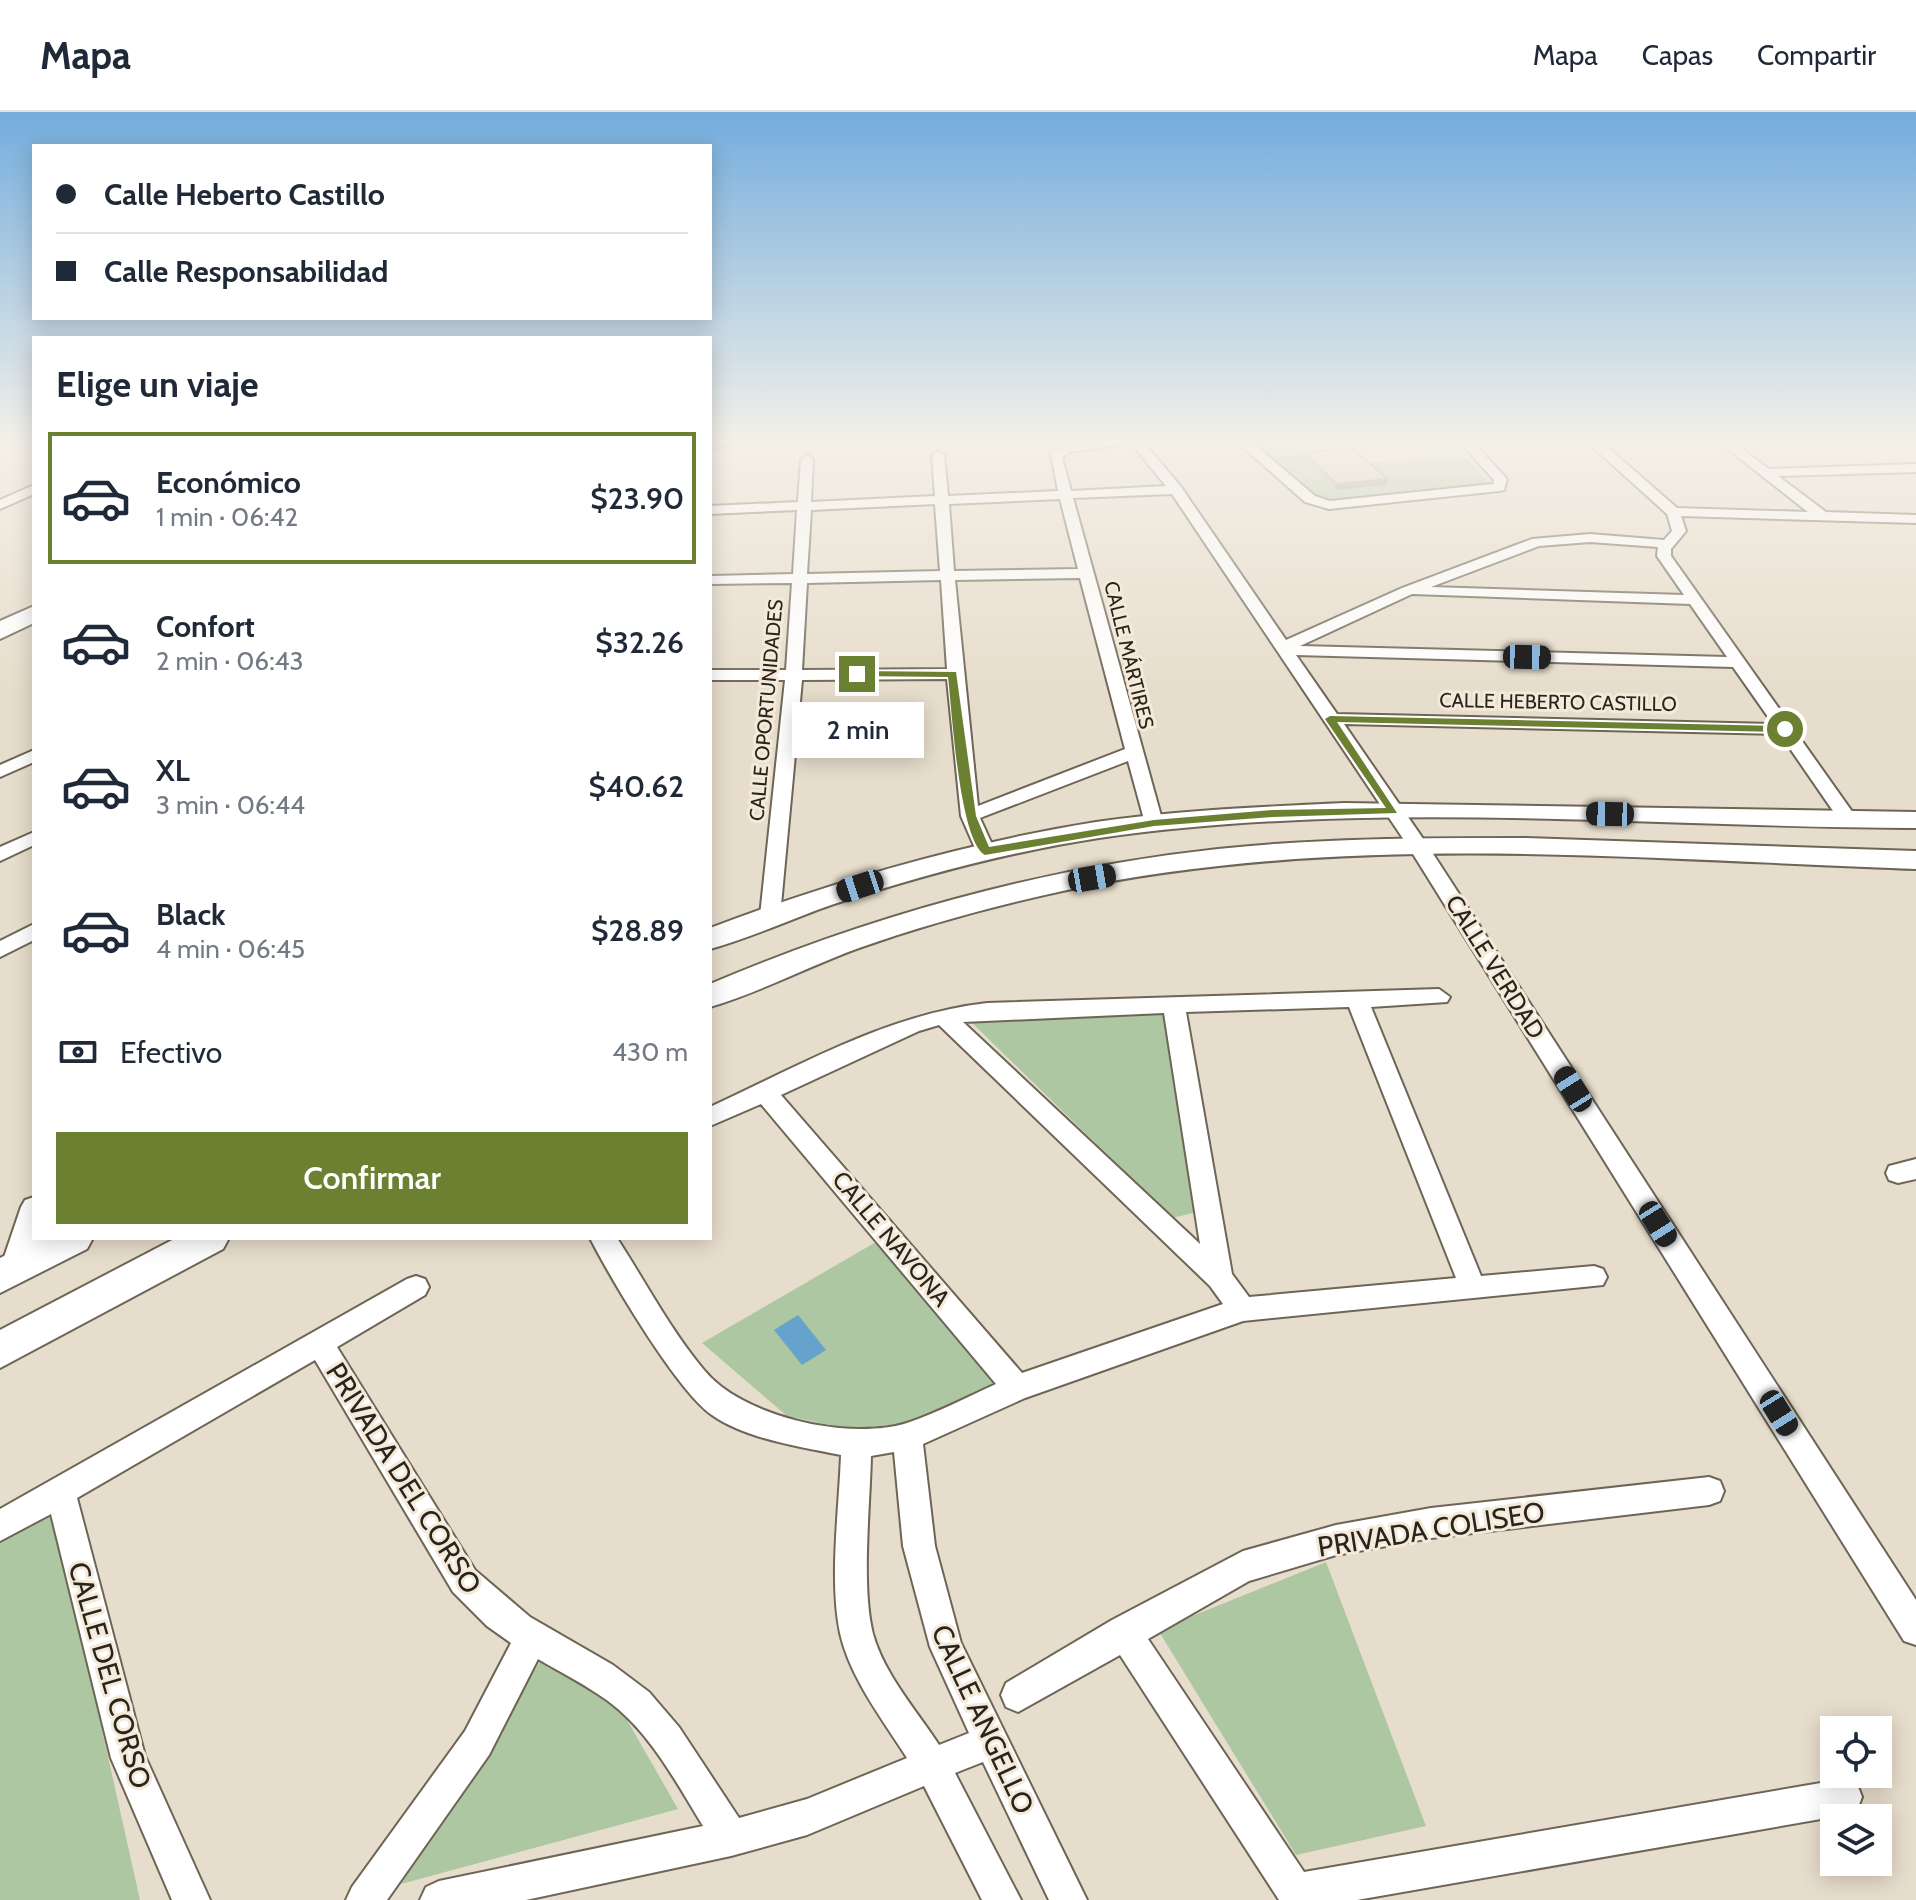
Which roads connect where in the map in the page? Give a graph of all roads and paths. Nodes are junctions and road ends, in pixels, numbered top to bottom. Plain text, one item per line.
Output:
1 (803, 522) edge
2 (943, 522) edge
3 (1074, 522) edge
4 (1198, 522) edge
5 (1676, 522) edge
6 (1668, 544) junction
7 (1088, 573) junction
8 (947, 575) junction
9 (799, 578) junction
10 (712, 580) edge
11 (1407, 591) junction
12 (1694, 600) junction
13 (32, 601) edge
14 (17, 622) edge
15 (1285, 649) junction
16 (1738, 662) junction
17 (794, 674) junction
18 (953, 674) junction
19 (712, 675) edge
20 (1330, 719) junction
21 (1785, 729) junction
22 (1132, 753) junction
23 (32, 756) edge
24 (0, 772) edge
25 (1393, 811) junction
26 (970, 816) junction
27 (1849, 820) junction
28 (1916, 820) edge
29 (1154, 823) junction
30 (32, 839) edge
31 (1418, 846) junction
32 (985, 851) junction
33 (0, 855) edge
34 (1916, 860) edge
35 (770, 916) junction
36 (32, 932) edge
37 (712, 938) edge
38 (0, 950) edge
39 (712, 995) edge
40 (1439, 997) dead end
41 (1357, 1000) junction
42 (1174, 1005) junction
43 (943, 1016) junction
44 (764, 1091) junction
45 (712, 1116) edge
46 (32, 1212) edge
47 (70, 1240) edge
48 (206, 1240) edge
49 (604, 1240) edge
50 (6, 1273) edge
51 (1594, 1277) dead end
52 (1219, 1278) junction
53 (416, 1287) dead end
54 (1473, 1288) junction
55 (1243, 1309) junction
56 (319, 1342) junction
57 (0, 1350) edge
58 (1017, 1388) junction
59 (907, 1437) junction
60 (856, 1444) junction
61 (60, 1490) junction
62 (1709, 1491) dead end
63 (0, 1526) edge
64 (1916, 1629) edge
65 (1124, 1632) junction
66 (532, 1637) junction
67 (1018, 1695) dead end
68 (991, 1741) junction
69 (933, 1768) junction
70 (1844, 1797) dead end
71 (731, 1838) junction
72 (1299, 1896) edge
73 (191, 1900) edge
74 (365, 1900) edge
75 (439, 1900) edge
76 (1002, 1900) edge
77 (1068, 1900) edge

1 - 9 street, CALLE OPORTUNIDADES
2 - 8 street
3 - 7 street, CALLE MÁRTIRES
4 - 15 street, CALLE VERDAD
5 - 6 street
6 - 11 street
6 - 12 street
7 - 8 street
7 - 22 street, CALLE MÁRTIRES
8 - 9 street
8 - 18 street
9 - 10 street
9 - 17 street, CALLE OPORTUNIDADES
11 - 12 street
11 - 15 street
12 - 16 street
13 - 14 main road
15 - 16 street
15 - 20 street, CALLE VERDAD
16 - 21 street
17 - 18 street
17 - 19 street
17 - 35 street, CALLE OPORTUNIDADES
18 - 26 street
20 - 21 street, CALLE HEBERTO CASTILLO
20 - 25 street, CALLE VERDAD
21 - 27 street
22 - 26 street
22 - 29 street, CALLE MÁRTIRES
23 - 24 street
25 - 27 main road
25 - 29 main road
25 - 31 street, CALLE VERDAD
26 - 32 street
27 - 28 main road
29 - 32 main road
30 - 33 street
31 - 34 main road
31 - 39 main road
31 - 64 street, CALLE VERDAD
32 - 35 main road
35 - 37 main road
36 - 38 street
40 - 41 street
41 - 42 street
41 - 54 street
42 - 43 street
42 - 52 street
43 - 44 street
43 - 52 street
44 - 45 street
44 - 58 street, CALLE NAVONA
46 - 50 street
47 - 50 main road
48 - 57 main road
49 - 60 street
51 - 54 street
52 - 55 street
53 - 56 street
54 - 55 street
55 - 58 street
56 - 61 street
56 - 66 street, PRIVADA DEL CORSO
58 - 59 street
59 - 60 street
59 - 68 street, CALLE ANGELLO
60 - 69 street
61 - 63 street
61 - 73 street, CALLE DEL CORSO
62 - 65 street, PRIVADA COLISEO
65 - 67 street, PRIVADA COLISEO
65 - 72 street
66 - 71 street, PRIVADA DEL CORSO
66 - 74 street
68 - 69 street
68 - 77 street, CALLE ANGELLO
69 - 71 street
69 - 76 street
70 - 72 street
71 - 75 street

